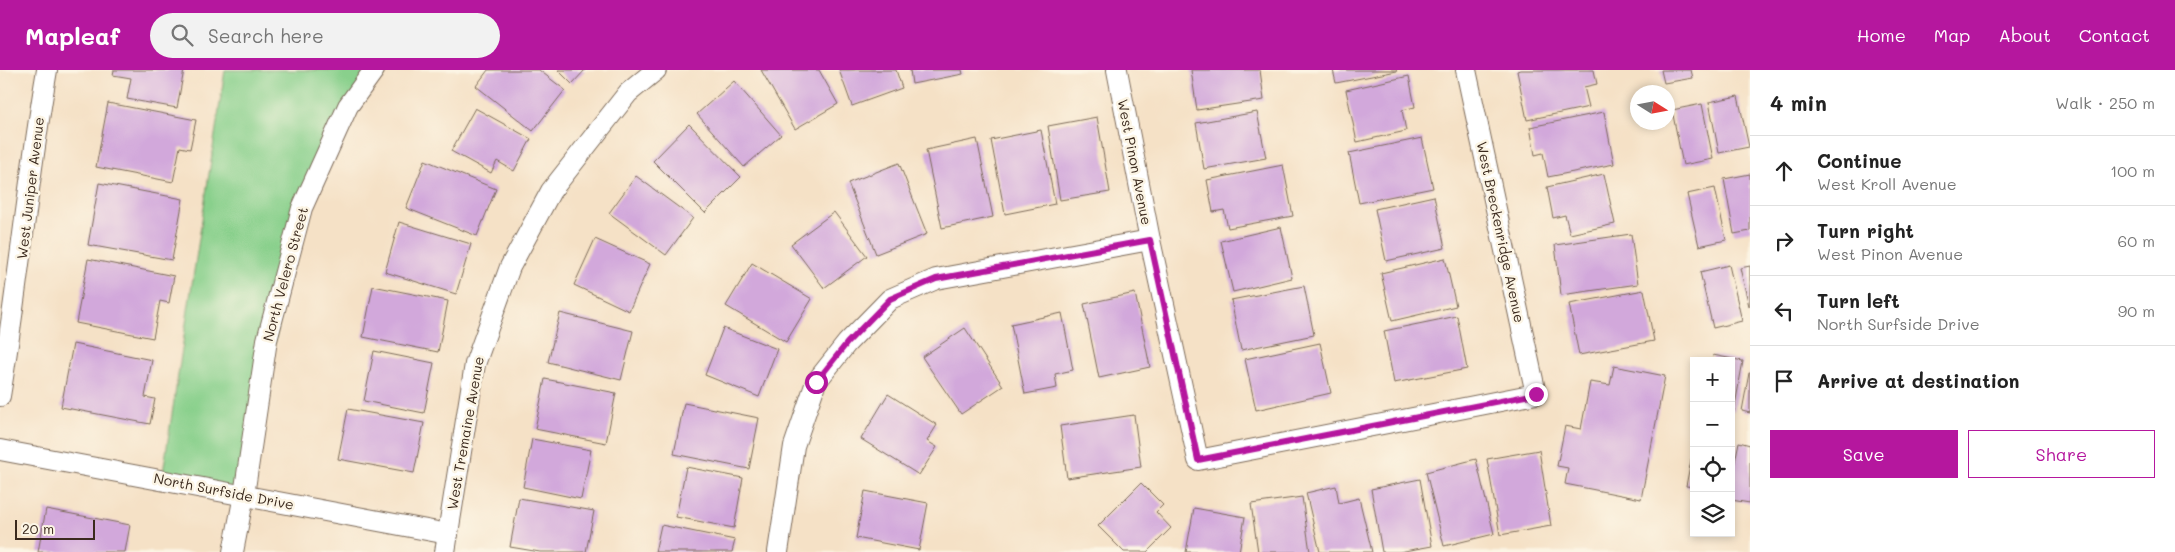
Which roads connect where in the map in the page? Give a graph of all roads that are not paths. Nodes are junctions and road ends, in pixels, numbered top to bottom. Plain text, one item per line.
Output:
1 (47, 70) edge
2 (374, 70) edge
3 (656, 70) edge
4 (1117, 70) edge
5 (1466, 70) edge
6 (1150, 240) junction
7 (0, 396) edge
8 (0, 450) edge
9 (1198, 460) joint
10 (244, 494) junction
11 (447, 543) edge
12 (233, 552) edge
13 (778, 552) edge

1 - 7 street, West Juniper Avenue
2 - 10 street, North Velero Street
3 - 11 street, West Tremaine Avenue
4 - 6 street, West Pinon Avenue
5 - 9 street, West Breckenridge Avenue
6 - 9 street, West Pinon Avenue
6 - 13 street
8 - 10 street, North Surfside Drive
10 - 11 street, North Surfside Drive
10 - 12 street, North Velero Street

